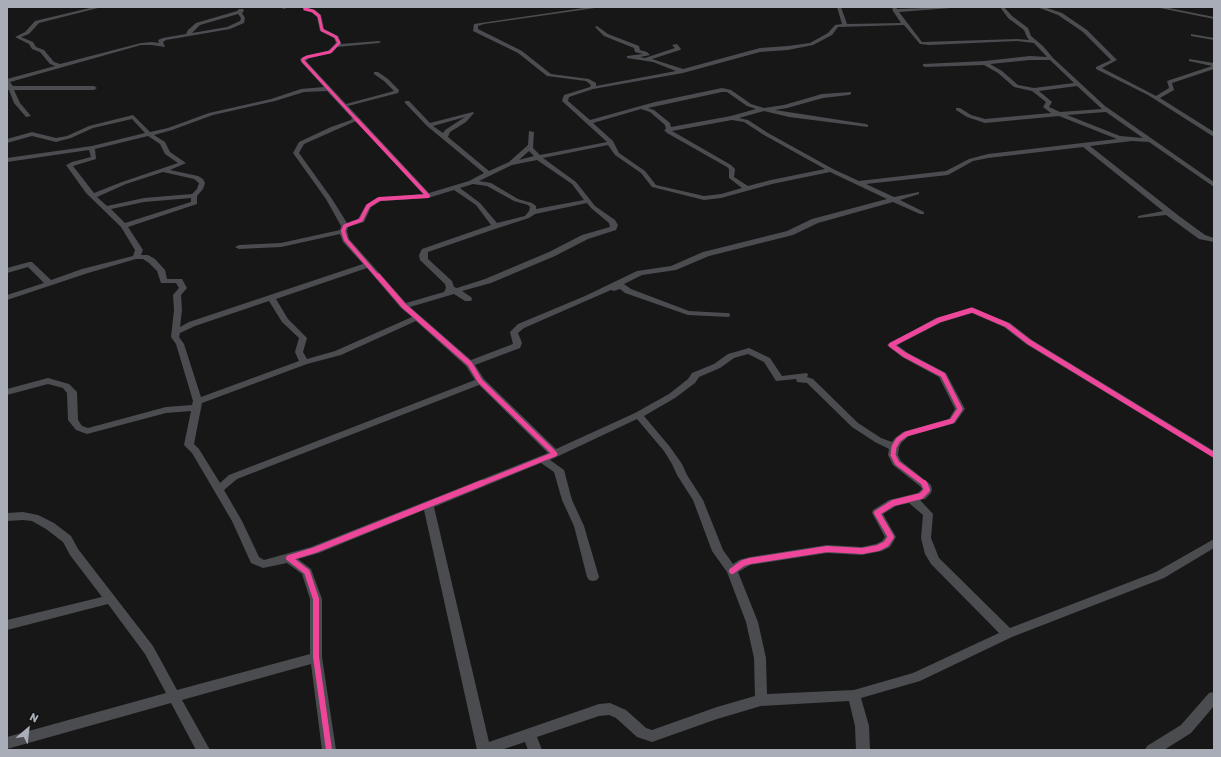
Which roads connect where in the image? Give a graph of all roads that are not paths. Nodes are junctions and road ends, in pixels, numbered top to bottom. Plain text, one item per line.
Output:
1 (100, 7) edge
2 (305, 7) edge
3 (600, 7) edge
4 (839, 7) edge
5 (951, 7) edge
6 (1002, 7) edge
7 (1039, 7) edge
8 (1059, 7) edge
9 (1157, 7) edge
10 (546, 8) dead end
11 (895, 9) edge
12 (1048, 9) junction
13 (239, 10) edge
14 (549, 13) junction
15 (1214, 18) edge
16 (904, 24) junction
17 (845, 26) junction
18 (597, 27) dead end
19 (1193, 35) dead end
20 (188, 36) junction
21 (1214, 39) edge
22 (379, 42) dead end
23 (1035, 42) junction
24 (675, 45) dead end
25 (336, 46) junction
26 (646, 59) junction
27 (1051, 60) junction
28 (1191, 60) dead end
29 (985, 63) junction
30 (60, 66) junction
31 (925, 66) dead end
32 (1214, 66) edge
33 (683, 71) junction
34 (376, 73) dead end
35 (7, 81) edge
36 (1078, 84) junction
37 (94, 88) dead end
38 (327, 88) junction
39 (592, 88) junction
40 (9, 89) edge
41 (1034, 90) junction
42 (849, 93) dead end
43 (1156, 98) junction
44 (407, 102) dead end
45 (343, 106) junction
46 (643, 108) junction
47 (765, 109) junction
48 (958, 109) dead end
49 (1106, 110) junction
50 (1059, 114) junction
51 (28, 116) dead end
52 (355, 118) junction
53 (732, 118) junction
54 (588, 122) junction
55 (430, 125) junction
56 (866, 126) dead end
57 (1214, 126) edge
58 (667, 130) junction
59 (1207, 130) junction
60 (531, 132) dead end
61 (150, 134) junction
62 (1214, 135) edge
63 (445, 137) junction
64 (7, 140) edge
65 (1129, 140) junction
66 (1149, 140) junction
67 (610, 143) junction
68 (1084, 145) junction
69 (92, 148) junction
70 (530, 148) junction
71 (7, 153) edge
72 (24, 157) junction
73 (539, 158) junction
74 (7, 160) edge
75 (183, 163) junction
76 (510, 164) junction
77 (831, 170) junction
78 (489, 174) junction
79 (1214, 178) edge
80 (1206, 179) junction
81 (471, 182) junction
82 (858, 183) junction
83 (1214, 185) edge
84 (456, 188) junction
85 (748, 189) junction
86 (916, 193) dead end
87 (93, 196) junction
88 (194, 196) junction
89 (428, 196) junction
90 (891, 199) junction
91 (584, 202) dead end
92 (106, 208) junction
93 (533, 212) junction
94 (922, 213) dead end
95 (1140, 217) dead end
96 (1176, 218) junction
97 (124, 226) junction
98 (495, 226) junction
99 (344, 229) junction
100 (1212, 242) edge
101 (239, 247) dead end
102 (136, 257) junction
103 (368, 265) junction
104 (7, 270) edge
105 (49, 283) junction
106 (451, 291) junction
107 (271, 297) junction
108 (7, 298) edge
109 (588, 298) junction
110 (468, 299) dead end
111 (404, 306) junction
112 (726, 314) dead end
113 (416, 318) junction
114 (176, 332) junction
115 (304, 362) junction
116 (470, 364) junction
117 (480, 381) junction
118 (7, 392) edge
119 (197, 404) junction
120 (638, 415) junction
121 (894, 447) junction
122 (555, 454) junction
123 (1214, 455) edge
124 (541, 459) junction
125 (218, 490) junction
126 (911, 498) junction
127 (428, 504) junction
128 (7, 517) edge
129 (1214, 544) edge
130 (289, 558) junction
131 (732, 571) junction
132 (593, 577) dead end
133 (111, 599) junction
134 (7, 625) edge
135 (1008, 634) junction
136 (316, 657) junction
137 (854, 694) junction
138 (1214, 697) edge
139 (175, 698) junction
140 (760, 700) junction
141 (529, 734) junction
142 (7, 743) edge
143 (203, 750) edge
144 (329, 750) edge
145 (484, 750) edge
146 (535, 750) edge
147 (862, 750) edge
148 (1152, 750) edge

1 - 30 street
2 - 25 street
3 - 14 street
4 - 17 street
5 - 11 street
6 - 23 street
7 - 12 street
8 - 12 street
9 - 15 street
10 - 14 street
11 - 16 street
12 - 43 street
13 - 20 street
13 - 20 street
14 - 39 street
16 - 17 street
16 - 23 street
17 - 33 street
18 - 26 street
19 - 21 street
20 - 30 street
22 - 25 street
23 - 27 street
24 - 26 street
25 - 38 street
26 - 33 street
27 - 29 street
27 - 36 street
28 - 32 street
29 - 31 street
29 - 41 street
30 - 35 street
32 - 43 street
33 - 39 street
34 - 45 street
35 - 40 street
36 - 41 street
36 - 49 street
37 - 40 street
38 - 45 street
38 - 61 street
39 - 54 street
40 - 51 street
41 - 50 street
42 - 47 street
43 - 59 street
44 - 55 street
45 - 52 street
46 - 47 street
46 - 54 street
46 - 58 street
47 - 53 street
47 - 56 street
48 - 50 street
49 - 50 street
49 - 66 street
50 - 65 street
52 - 89 street
52 - 99 street
53 - 58 street
53 - 77 street
54 - 67 street
55 - 63 street
55 - 63 street
57 - 59 street
58 - 85 street
59 - 62 street
60 - 70 street
61 - 64 street
61 - 69 street
61 - 75 street
63 - 78 street
65 - 66 street
65 - 68 street
66 - 80 street
67 - 73 street
67 - 85 street
68 - 82 street
68 - 96 street
69 - 72 street
69 - 87 street
70 - 73 street
70 - 76 street
71 - 72 street
72 - 74 street
73 - 76 street
73 - 106 street
75 - 87 street
75 - 88 street
76 - 78 street
77 - 82 street
77 - 85 street
78 - 81 street
79 - 80 street
80 - 83 street
81 - 84 street
81 - 93 street
82 - 90 street
84 - 89 street
84 - 98 street
86 - 90 street
87 - 92 street
88 - 92 street
88 - 97 street
89 - 99 street
90 - 94 street
90 - 109 street
91 - 93 street
92 - 97 street
93 - 98 street
95 - 96 street
96 - 100 street
97 - 102 street
98 - 106 street
99 - 101 street
99 - 103 street
102 - 105 street
102 - 114 street
103 - 107 street
103 - 111 street
104 - 105 street
105 - 108 street
106 - 110 street
106 - 111 street
107 - 114 street
107 - 115 street
109 - 112 street
109 - 116 street
111 - 113 street
113 - 115 street
113 - 116 street
114 - 119 street
115 - 119 street
116 - 117 street
117 - 122 street
117 - 125 street
118 - 119 street
119 - 125 street
120 - 121 street
120 - 122 street
120 - 131 street
121 - 123 street
121 - 126 street
122 - 124 street
124 - 127 street
124 - 132 street
125 - 130 street
126 - 131 street
126 - 135 street
127 - 130 street
127 - 145 street
128 - 133 street
129 - 135 street
130 - 136 street
131 - 140 street
133 - 134 street
133 - 139 street
135 - 137 street
136 - 139 street
136 - 144 street
137 - 140 street
137 - 147 street
138 - 148 street
139 - 142 street
139 - 143 street
140 - 141 street
141 - 145 street
141 - 146 street

